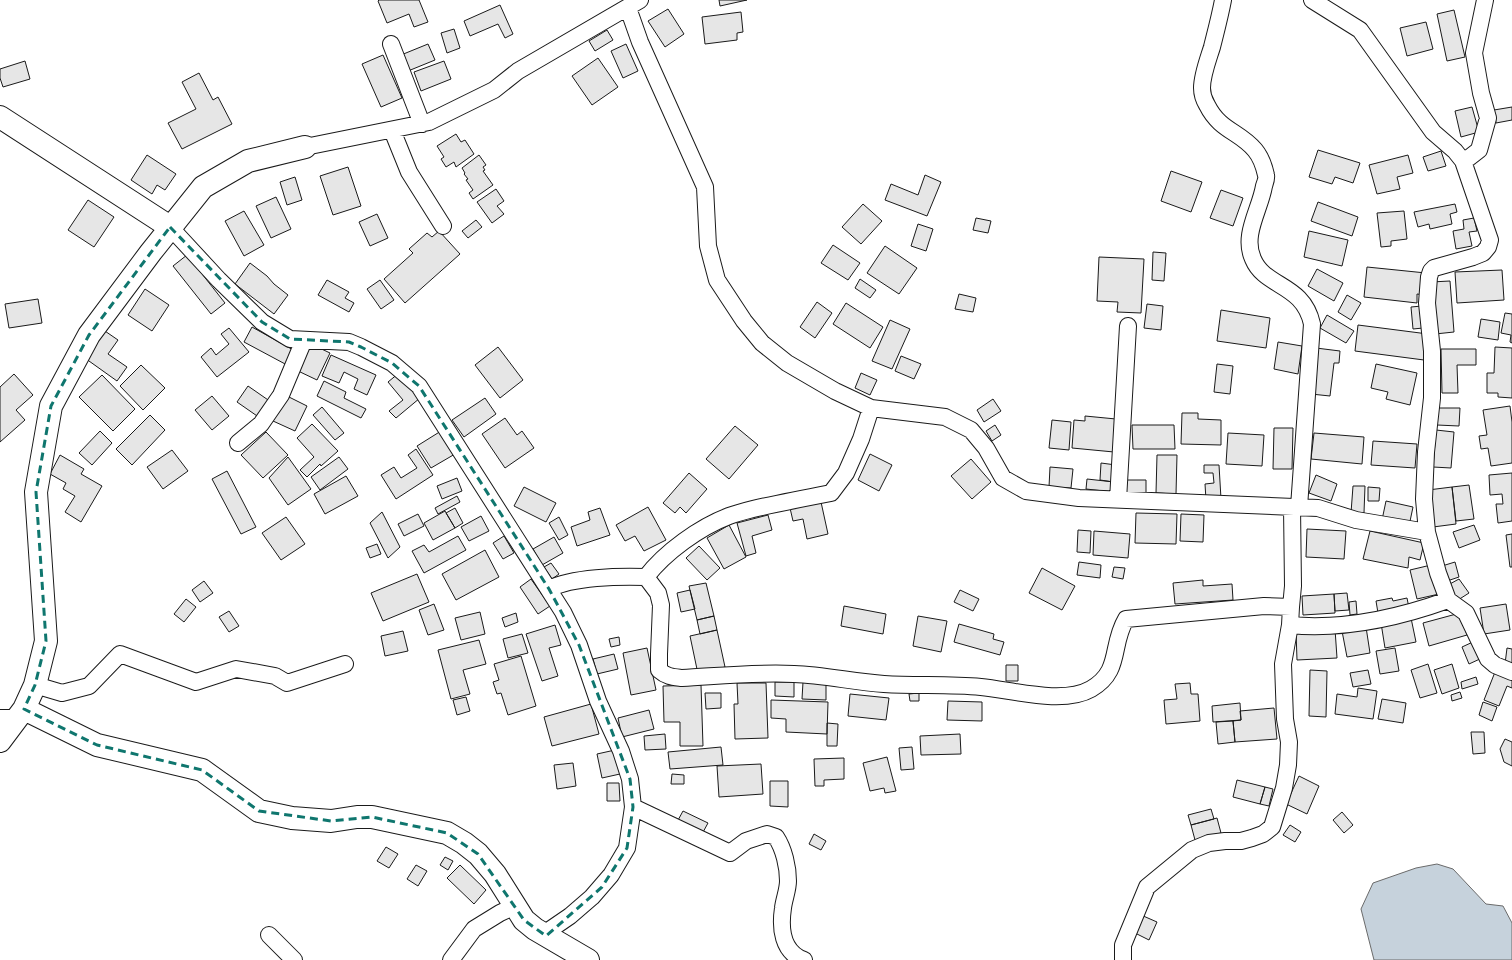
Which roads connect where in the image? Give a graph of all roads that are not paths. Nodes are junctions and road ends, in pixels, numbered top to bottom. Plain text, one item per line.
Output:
1 (1224, 0) edge
2 (1312, 0) edge
3 (1485, 0) edge
4 (634, 4) edge
5 (391, 44) dead end
6 (0, 117) edge
7 (422, 124) junction
8 (392, 130) junction
9 (305, 147) joint
10 (1463, 161) junction
11 (443, 226) dead end
12 (170, 227) junction
13 (1128, 326) dead end
14 (304, 340) junction
15 (871, 408) junction
16 (238, 443) dead end
17 (1118, 500) junction
18 (1296, 507) junction
19 (1427, 532) junction
20 (646, 577) junction
21 (549, 589) junction
22 (1448, 600) junction
23 (1291, 607) junction
24 (1290, 625) junction
25 (345, 664) dead end
26 (1512, 672) edge
27 (35, 685) junction
28 (14, 715) edge
29 (0, 741) edge
30 (633, 807) junction
31 (515, 906) junction
32 (269, 934) dead end
33 (546, 936) junction
34 (583, 959) edge
35 (294, 960) edge
36 (451, 960) edge
37 (804, 960) edge
38 (1123, 960) edge

1 - 18 street
2 - 10 street
3 - 10 street
4 - 7 street
4 - 15 street
5 - 7 street
6 - 12 street
7 - 8 street
8 - 9 street
8 - 11 street
9 - 12 street
10 - 19 street
12 - 14 street
12 - 27 street
13 - 17 street
14 - 16 street
14 - 21 street
15 - 17 street
15 - 20 street
17 - 18 street
18 - 19 street
18 - 23 street
19 - 22 street
20 - 21 street
20 - 23 street
21 - 30 street
22 - 24 street
22 - 26 street
23 - 24 street
24 - 38 street
25 - 27 street
27 - 28 street
28 - 29 street
28 - 31 street
30 - 33 street
30 - 37 street
31 - 33 street
31 - 36 street
32 - 35 street
33 - 34 street

